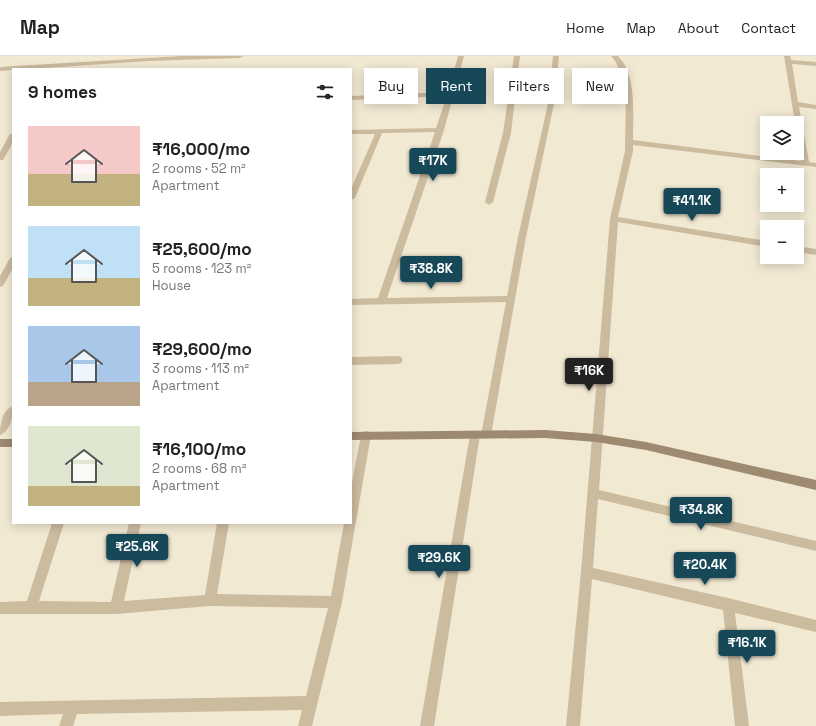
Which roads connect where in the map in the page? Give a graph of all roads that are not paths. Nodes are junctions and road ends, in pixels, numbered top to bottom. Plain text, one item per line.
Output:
1 (205, 56) edge
2 (240, 56) edge
3 (461, 56) edge
4 (518, 56) edge
5 (556, 56) edge
6 (614, 56) edge
7 (133, 58) edge
8 (788, 59) edge
9 (816, 64) edge
10 (47, 67) edge
11 (12, 68) edge
12 (24, 68) edge
13 (458, 68) edge
14 (0, 69) edge
15 (426, 95) edge
16 (352, 98) edge
17 (448, 104) edge
18 (796, 104) junction
19 (816, 107) edge
20 (440, 130) junction
21 (352, 132) edge
22 (379, 132) junction
23 (12, 140) edge
24 (629, 142) junction
25 (0, 158) edge
26 (805, 163) junction
27 (816, 165) edge
28 (352, 196) edge
29 (489, 202) dead end
30 (614, 219) junction
31 (760, 243) edge
32 (804, 250) edge
33 (816, 252) edge
34 (12, 262) edge
35 (0, 284) edge
36 (510, 299) junction
37 (382, 301) junction
38 (352, 302) edge
39 (398, 360) dead end
40 (352, 361) edge
41 (12, 412) edge
42 (0, 431) edge
43 (366, 435) junction
44 (480, 435) junction
45 (352, 436) edge
46 (596, 438) junction
47 (0, 443) edge
48 (12, 443) edge
49 (816, 485) edge
50 (592, 493) junction
51 (352, 513) edge
52 (58, 524) edge
53 (135, 524) edge
54 (223, 524) edge
55 (350, 524) edge
56 (816, 546) edge
57 (587, 572) junction
58 (210, 600) junction
59 (336, 602) junction
60 (728, 604) junction
61 (31, 607) junction
62 (0, 608) edge
63 (116, 608) junction
64 (816, 626) edge
65 (311, 703) junction
66 (72, 708) junction
67 (0, 709) edge
68 (66, 726) edge
69 (305, 726) edge
70 (427, 726) edge
71 (573, 726) edge
72 (742, 726) edge

1 - 2 street
1 - 7 street
3 - 13 street
4 - 29 street
5 - 36 street
6 - 24 street
7 - 10 street
8 - 9 street
8 - 18 street
10 - 12 street
11 - 14 street
15 - 16 street
17 - 20 street
18 - 19 street
18 - 26 street
20 - 22 street
20 - 37 street
21 - 22 street
22 - 28 street
23 - 25 street
24 - 26 street
24 - 30 street
26 - 27 street
30 - 31 street
30 - 46 street
32 - 33 street
34 - 35 street
36 - 37 street
36 - 44 street
37 - 38 street
39 - 40 street
41 - 42 street
43 - 44 street
43 - 45 street
43 - 51 street
44 - 46 street
44 - 70 street
46 - 49 street
46 - 50 street
47 - 48 street
50 - 56 street
50 - 57 street
52 - 61 street
53 - 63 street
54 - 58 street
55 - 59 street
57 - 60 street
57 - 71 street
58 - 59 street
58 - 63 street
59 - 65 street
60 - 64 street
60 - 72 street
61 - 62 street
61 - 63 street
65 - 66 street
65 - 69 street
66 - 67 street
66 - 68 street

